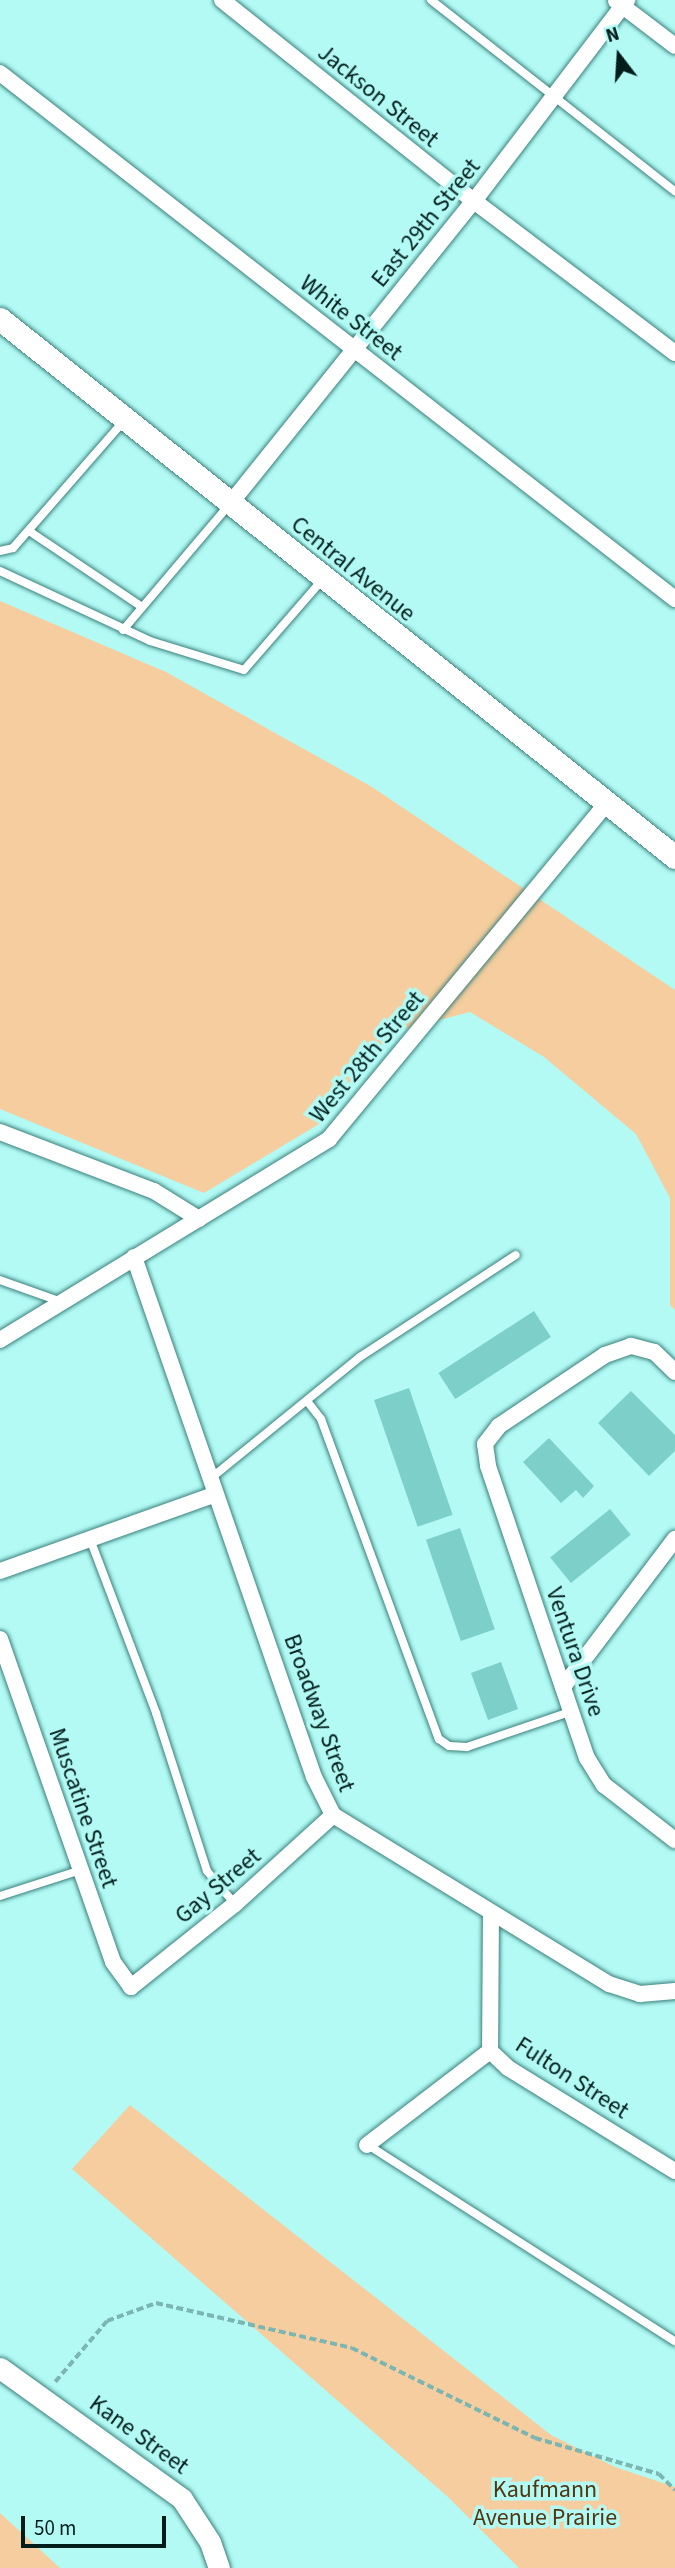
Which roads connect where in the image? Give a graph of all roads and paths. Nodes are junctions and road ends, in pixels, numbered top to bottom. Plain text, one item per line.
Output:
1 (222, 0) edge
2 (431, 0) edge
3 (622, 2) edge
4 (675, 46) edge
5 (0, 73) edge
6 (554, 96) junction
7 (675, 191) edge
8 (474, 201) junction
9 (0, 319) edge
10 (354, 349) junction
11 (675, 353) edge
12 (125, 420) junction
13 (230, 504) junction
14 (29, 531) junction
15 (0, 551) edge
16 (0, 571) edge
17 (323, 579) junction
18 (675, 599) edge
19 (142, 607) junction
20 (123, 630) junction
21 (605, 805) junction
22 (675, 857) edge
23 (0, 1132) edge
24 (199, 1219) junction
25 (516, 1255) dead end
26 (134, 1257) junction
27 (0, 1280) edge
28 (59, 1301) junction
29 (0, 1340) edge
30 (675, 1373) edge
31 (307, 1401) junction
32 (214, 1486) junction
33 (90, 1538) junction
34 (675, 1539) edge
35 (0, 1571) edge
36 (0, 1639) edge
37 (563, 1687) junction
38 (570, 1712) junction
39 (333, 1815) junction
40 (675, 1840) edge
41 (81, 1870) junction
42 (0, 1896) edge
43 (235, 1904) junction
44 (491, 1914) junction
45 (131, 1987) joint
46 (675, 1991) edge
47 (490, 2051) junction
48 (367, 2145) joint
49 (675, 2171) edge
50 (675, 2341) edge
51 (0, 2368) edge
52 (44, 2399) junction
53 (675, 2490) edge
54 (219, 2568) edge

1 - 8 street, Jackson Street
2 - 6 lane
3 - 4 street
3 - 6 street, East 29th Street
5 - 10 street, White Street
6 - 7 lane
6 - 8 street, East 29th Street
8 - 10 street, East 29th Street
8 - 11 street, Jackson Street
9 - 12 main road, Central Avenue
10 - 13 street, East 29th Street
10 - 18 street, White Street
12 - 13 main road, Central Avenue
12 - 14 lane
13 - 17 main road, Central Avenue
13 - 19 lane
14 - 15 lane
14 - 19 lane
16 - 20 lane
17 - 20 lane
17 - 21 main road, Central Avenue
19 - 20 lane
21 - 22 main road, Central Avenue
21 - 24 street, West 28th Street
23 - 24 street
24 - 26 street, West 28th Street
25 - 31 lane
26 - 28 street, West 28th Street
26 - 32 street, Broadway Street
27 - 28 lane
28 - 29 street, West 28th Street
30 - 37 street, Ventura Drive
31 - 32 lane
31 - 38 lane
32 - 33 street
32 - 39 street, Broadway Street
33 - 35 street
33 - 43 lane
34 - 37 street
36 - 41 street, Muscatine Street
37 - 38 street, Ventura Drive
38 - 40 street, Ventura Drive
39 - 43 street, Gay Street
39 - 44 street, Broadway Street
41 - 42 lane
41 - 45 street, Muscatine Street
43 - 45 street, Gay Street
44 - 46 street, Broadway Street
44 - 47 street, Fulton Street
47 - 48 street
47 - 49 street, Fulton Street
48 - 50 lane
51 - 52 street, Kane Street
52 - 53 path
52 - 54 street, Kane Street

